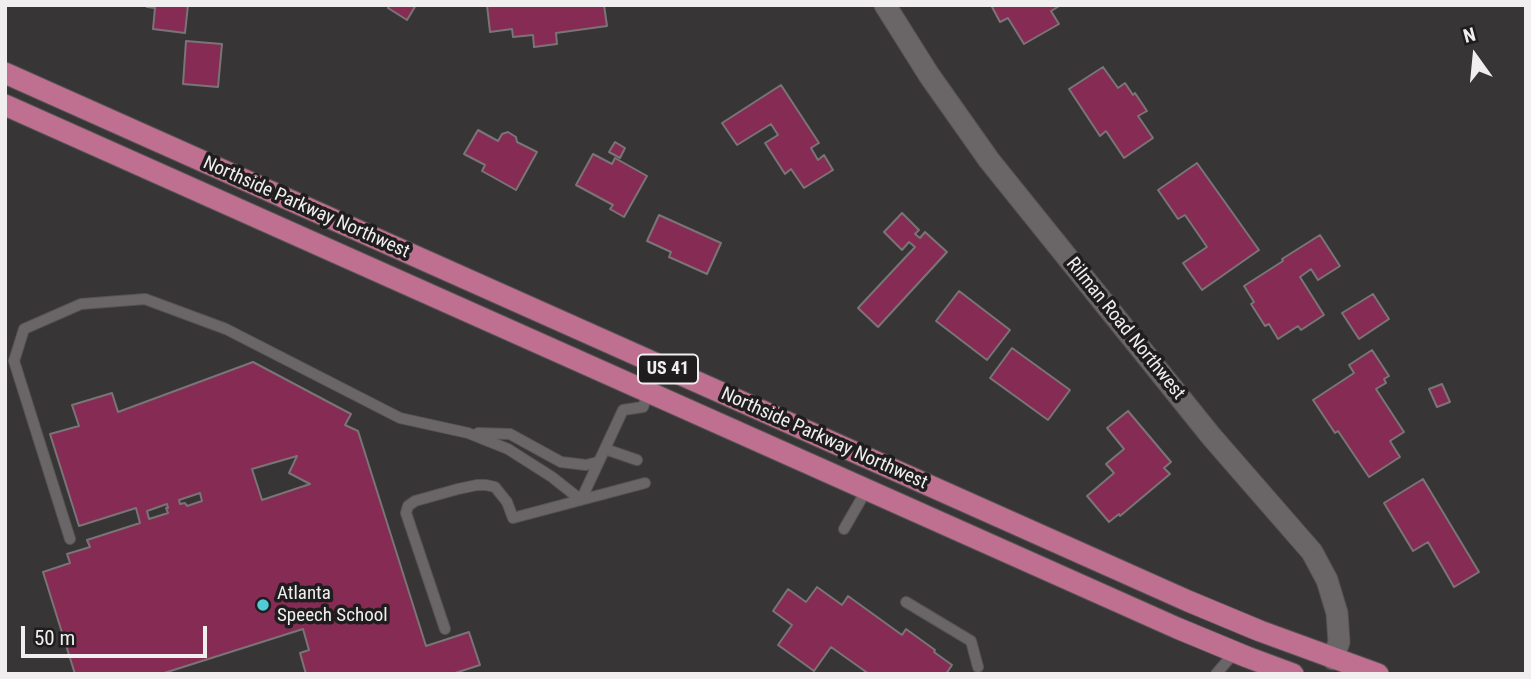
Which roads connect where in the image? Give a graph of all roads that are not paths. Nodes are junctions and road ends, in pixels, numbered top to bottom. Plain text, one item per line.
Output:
1 (885, 5) edge
2 (5, 74) edge
3 (5, 105) edge
4 (658, 364) junction
5 (645, 399) junction
6 (468, 433) junction
7 (605, 449) junction
8 (637, 460) dead end
9 (598, 462) junction
10 (645, 483) dead end
11 (867, 489) junction
12 (581, 500) junction
13 (844, 529) dead end
14 (70, 539) dead end
15 (906, 602) dead end
16 (445, 629) dead end
17 (1235, 652) junction
18 (1338, 666) edge
19 (978, 667) dead end
20 (1216, 674) edge
21 (1293, 674) edge
22 (1378, 674) edge

1 - 18 street, Rilman Road Northwest
2 - 4 main road, Northside Parkway Northwest / US 41
3 - 5 main road, Northside Parkway Northwest / US 41
4 - 5 lane
4 - 18 main road, Northside Parkway Northwest / US 41
5 - 7 lane
5 - 11 main road, Northside Parkway Northwest / US 41
6 - 9 lane
6 - 12 lane
6 - 14 lane
7 - 8 lane
7 - 9 lane
9 - 12 lane
10 - 12 lane
11 - 13 lane
11 - 17 main road, Northside Parkway Northwest / US 41
12 - 16 lane
15 - 19 lane
17 - 20 lane
17 - 21 main road, Northside Parkway Northwest / US 41
18 - 22 main road, Northside Parkway Northwest / US 41

